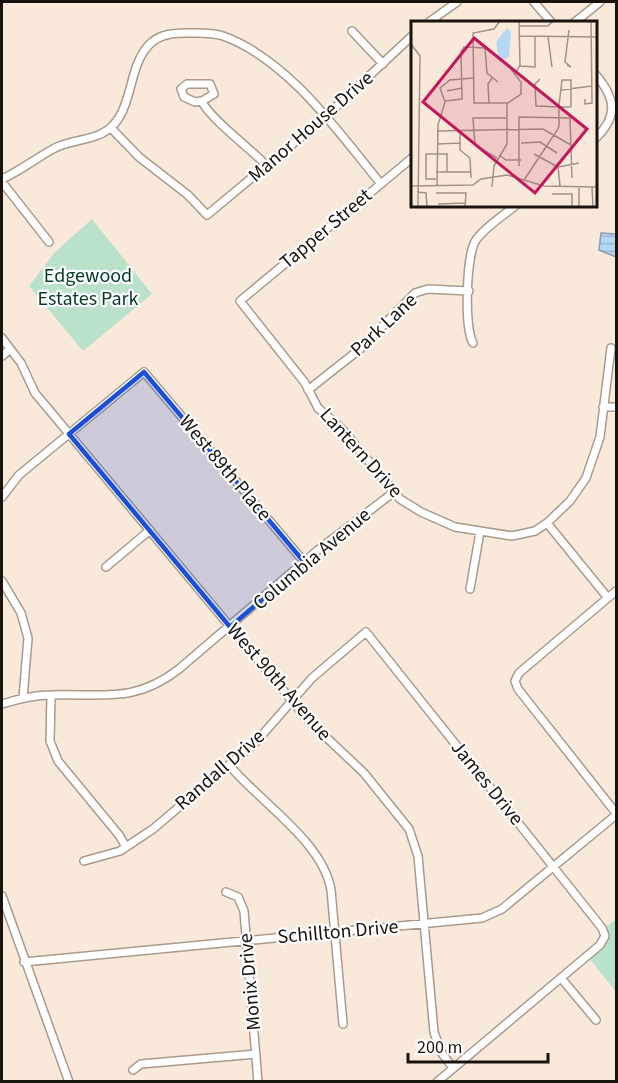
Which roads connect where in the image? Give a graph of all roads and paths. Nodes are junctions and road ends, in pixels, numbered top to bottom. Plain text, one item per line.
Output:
1 (457, 2) edge
2 (534, 2) edge
3 (600, 2) edge
4 (430, 21) edge
5 (550, 21) edge
6 (576, 21) edge
7 (352, 31) dead end
8 (411, 37) edge
9 (383, 64) junction
10 (597, 76) edge
11 (202, 100) dead end
12 (325, 117) junction
13 (111, 128) junction
14 (597, 137) edge
15 (411, 159) edge
16 (266, 165) junction
17 (2, 180) edge
18 (381, 184) junction
19 (515, 207) edge
20 (49, 242) dead end
21 (469, 291) junction
22 (240, 301) joint
23 (2, 338) edge
24 (473, 343) dead end
25 (611, 348) dead end
26 (10, 349) junction
27 (2, 356) edge
28 (308, 390) junction
29 (603, 407) junction
30 (616, 407) edge
31 (69, 434) junction
32 (394, 492) junction
33 (2, 497) edge
34 (547, 524) junction
35 (150, 530) junction
36 (480, 532) junction
37 (305, 563) junction
38 (106, 567) dead end
39 (2, 581) edge
40 (470, 589) dead end
41 (616, 591) edge
42 (608, 598) junction
43 (230, 627) junction
44 (366, 632) joint
45 (51, 694) junction
46 (23, 698) junction
47 (291, 699) junction
48 (2, 704) edge
49 (229, 765) junction
50 (616, 814) edge
51 (126, 847) junction
52 (84, 861) dead end
53 (553, 866) junction
54 (226, 892) dead end
55 (2, 896) edge
56 (424, 925) junction
57 (336, 932) junction
58 (246, 940) junction
59 (24, 962) junction
60 (561, 978) junction
61 (596, 1020) dead end
62 (343, 1024) dead end
63 (256, 1054) junction
64 (453, 1068) junction
65 (133, 1070) dead end
66 (68, 1081) edge
67 (258, 1082) edge
68 (437, 1082) edge

1 - 4 street
2 - 5 street
3 - 6 street
7 - 9 street
8 - 9 street, Manor House Drive
9 - 12 street, Manor House Drive
10 - 14 street
11 - 16 street
12 - 13 street
12 - 16 street, Manor House Drive
12 - 18 street
13 - 16 street, Manor House Drive
13 - 17 street
15 - 18 street, Tapper Street
17 - 20 street
18 - 22 street, Tapper Street
19 - 21 street
21 - 24 street
21 - 28 street, Park Lane
22 - 28 street, Lantern Drive
23 - 26 street, West 90th Avenue
25 - 29 street, Lantern Drive
26 - 27 street
26 - 31 street, West 90th Avenue
28 - 32 street, Lantern Drive
29 - 30 street
29 - 34 street, Lantern Drive
31 - 33 street
31 - 35 street, West 90th Avenue
31 - 37 street, West 89th Place
32 - 36 street, Lantern Drive
32 - 37 street, Columbia Avenue
34 - 36 street, Lantern Drive
34 - 42 street
35 - 38 street
35 - 43 street, West 90th Avenue
36 - 40 street
37 - 43 street, Columbia Avenue
39 - 46 street
41 - 42 street
42 - 50 street
43 - 45 street, Columbia Avenue
43 - 47 street, West 90th Avenue
44 - 47 street, Randall Drive
44 - 53 street, James Drive
45 - 46 street, Columbia Avenue
45 - 51 street
46 - 48 street, Columbia Avenue
47 - 49 street, Randall Drive
47 - 56 street, West 90th Avenue
49 - 51 street, Randall Drive
49 - 57 street
50 - 53 street, Schillton Drive
51 - 52 street, Randall Drive
53 - 56 street, Schillton Drive
53 - 60 street, James Drive
54 - 58 street, Monix Drive
55 - 59 street
56 - 57 street, Schillton Drive
56 - 64 street, West 90th Avenue
57 - 58 street, Schillton Drive
57 - 62 street
58 - 59 street, Schillton Drive
58 - 63 street, Monix Drive
59 - 66 street
60 - 61 street
60 - 64 street
63 - 65 street
63 - 67 street, Monix Drive
64 - 68 street

